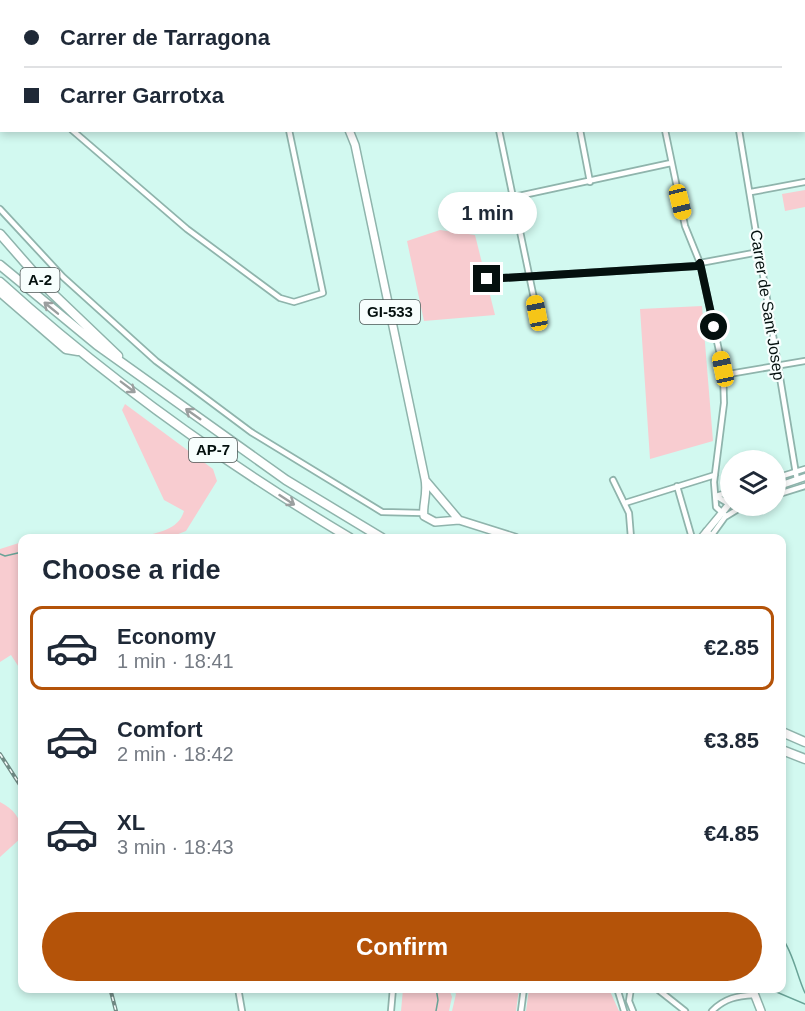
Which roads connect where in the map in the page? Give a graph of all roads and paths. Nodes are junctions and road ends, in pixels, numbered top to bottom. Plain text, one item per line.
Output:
1 (74, 132) edge
2 (289, 132) edge
3 (350, 132) edge
4 (356, 132) edge
5 (499, 132) edge
6 (580, 132) edge
7 (665, 132) edge
8 (739, 132) edge
9 (355, 145) junction
10 (671, 163) junction
11 (590, 182) junction
12 (805, 182) edge
13 (751, 192) junction
14 (514, 197) junction
15 (0, 209) edge
16 (0, 234) edge
17 (759, 252) junction
18 (700, 263) junction
19 (0, 265) edge
20 (530, 277) junction
21 (487, 279) dead end
22 (0, 282) edge
23 (0, 292) edge
24 (537, 313) dead end
25 (81, 352) junction
26 (805, 361) edge
27 (776, 366) junction
28 (130, 369) junction
29 (723, 375) junction
30 (805, 469) edge
31 (715, 475) junction
32 (796, 476) junction
33 (786, 477) edge
34 (805, 477) edge
35 (425, 479) junction
36 (613, 480) dead end
37 (786, 481) edge
38 (676, 486) junction
39 (805, 486) edge
40 (786, 492) edge
41 (720, 495) edge
42 (716, 496) junction
43 (440, 498) junction
44 (720, 498) edge
45 (426, 501) junction
46 (625, 502) junction
47 (447, 509) junction
48 (720, 509) edge
49 (423, 513) junction
50 (720, 513) edge
51 (720, 515) edge
52 (441, 520) junction
53 (459, 520) junction
54 (706, 531) junction
55 (344, 534) edge
56 (375, 534) edge
57 (503, 534) edge
58 (631, 534) edge
59 (691, 534) edge
60 (704, 534) edge
61 (710, 534) edge
62 (712, 534) edge
63 (786, 734) edge
64 (805, 742) edge
65 (786, 752) edge
66 (805, 759) edge
67 (239, 993) edge
68 (393, 993) edge
69 (523, 993) edge
70 (619, 993) edge
71 (630, 993) edge
72 (662, 993) edge
73 (749, 993) edge
74 (753, 993) edge
75 (242, 1011) edge
76 (391, 1011) edge
77 (521, 1011) edge
78 (624, 1011) edge
79 (633, 1011) edge
80 (685, 1011) edge
81 (712, 1011) edge
82 (761, 1011) edge

1 - 2 street
3 - 9 main road, GI-533
4 - 9 main road, GI-533
5 - 14 street
6 - 11 street
7 - 10 street
8 - 13 street, Carrer de Sant Josep
9 - 35 main road, GI-533
10 - 11 street
10 - 18 street
11 - 14 street
12 - 13 street
13 - 17 street, Carrer de Sant Josep
14 - 20 street
15 - 49 street
16 - 28 highway, A-2
17 - 18 street
17 - 27 street, Carrer de Sant Josep
18 - 20 street
18 - 29 street
28 -> 19 highway, AP-7
20 - 21 street
20 - 24 street
22 - 25 highway, AP-7
23 - 25 highway
25 -> 55 highway, AP-7
26 - 27 street
27 - 29 street
27 - 32 street, Carrer de Sant Josep
56 -> 28 highway, AP-7
29 - 31 street
30 - 32 street
31 - 38 street
31 - 42 street
32 - 33 street
32 - 34 street
32 - 37 street
35 - 43 main road, GI-533
35 - 45 main road, GI-533
36 - 46 street
38 - 46 street
38 - 59 street
39 - 40 street
41 - 42 street
42 - 44 street
42 - 48 street
43 - 45 main road
43 - 47 main road, GI-533
45 - 49 main road, GI-533
46 - 58 street
47 - 52 main road
47 - 53 main road, GI-533
49 - 52 main road, GI-533
50 - 54 street
51 - 62 street
52 - 53 main road, GI-533
53 - 57 main road, GI-533
54 - 60 street
54 - 61 street
63 - 64 highway
65 - 66 highway
67 - 75 street
68 - 76 street
69 - 77 street
70 - 78 street
71 - 79 street
72 - 80 street
73 - 81 street
74 - 82 main road

